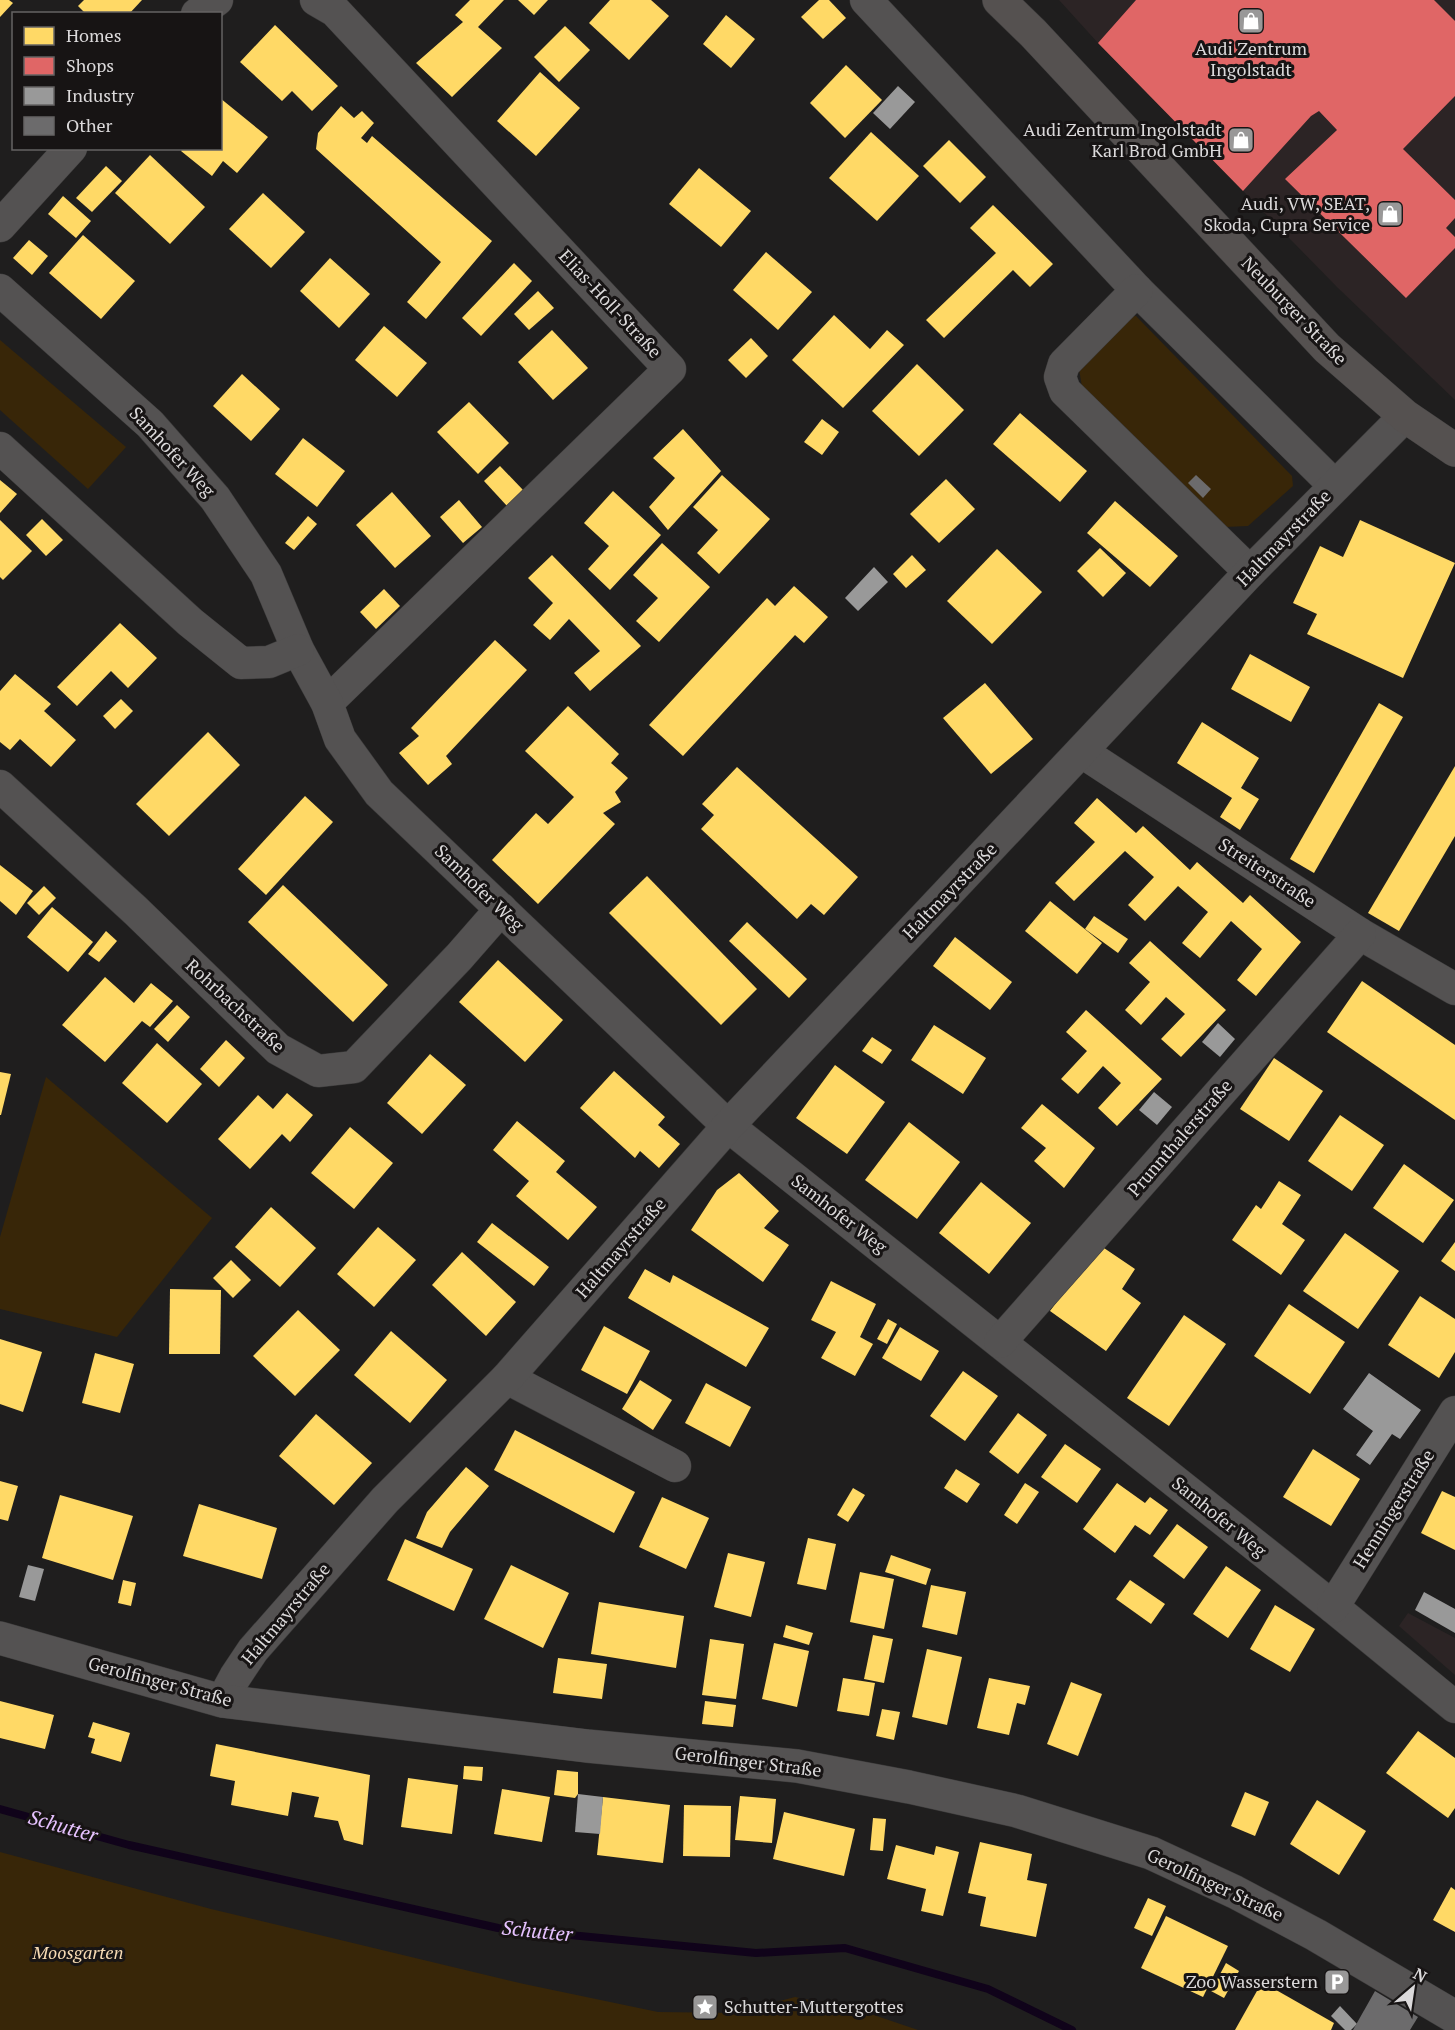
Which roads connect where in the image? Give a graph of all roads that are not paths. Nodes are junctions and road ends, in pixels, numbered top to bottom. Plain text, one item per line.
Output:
1 (217, 0) edge
2 (316, 0) edge
3 (866, 0) edge
4 (1004, 2) edge
5 (200, 12) edge
6 (69, 150) edge
7 (0, 226) edge
8 (0, 290) edge
9 (1137, 290) junction
10 (1405, 416) junction
11 (0, 448) edge
12 (1455, 450) edge
13 (1335, 486) junction
14 (1250, 572) junction
15 (298, 650) junction
16 (327, 703) junction
17 (1082, 752) junction
18 (0, 786) edge
19 (501, 909) junction
20 (1360, 934) junction
21 (1455, 989) edge
22 (728, 1125) junction
23 (1000, 1342) junction
24 (507, 1378) junction
25 (1455, 1412) edge
26 (675, 1466) dead end
27 (1333, 1607) junction
28 (0, 1638) edge
29 (222, 1701) junction
30 (1455, 1707) edge
31 (1455, 2016) edge

1 - 5 street
2 - 16 street, Elias-Holl-Straße
3 - 9 street
4 - 10 main road, Neuburger Straße
6 - 7 street
8 - 15 street, Samhofer Weg
9 - 13 street
9 - 14 street
10 - 12 main road, Neuburger Straße
10 - 13 street, Haltmayrstraße
11 - 15 street
13 - 14 street, Haltmayrstraße
14 - 17 street, Haltmayrstraße
15 - 16 street, Samhofer Weg
16 - 19 street, Samhofer Weg
17 - 20 street, Streiterstraße
17 - 22 street, Haltmayrstraße
18 - 19 street, Rohrbachstraße
19 - 22 street, Samhofer Weg
20 - 21 street, Streiterstraße
20 - 23 street, Prunnthalerstraße
22 - 23 street, Samhofer Weg
22 - 24 street, Haltmayrstraße
23 - 27 street, Samhofer Weg
24 - 26 street
24 - 29 street, Haltmayrstraße
25 - 27 street, Henningerstraße
27 - 30 street, Samhofer Weg
28 - 29 street, Gerolfinger Straße
29 - 31 street, Gerolfinger Straße

